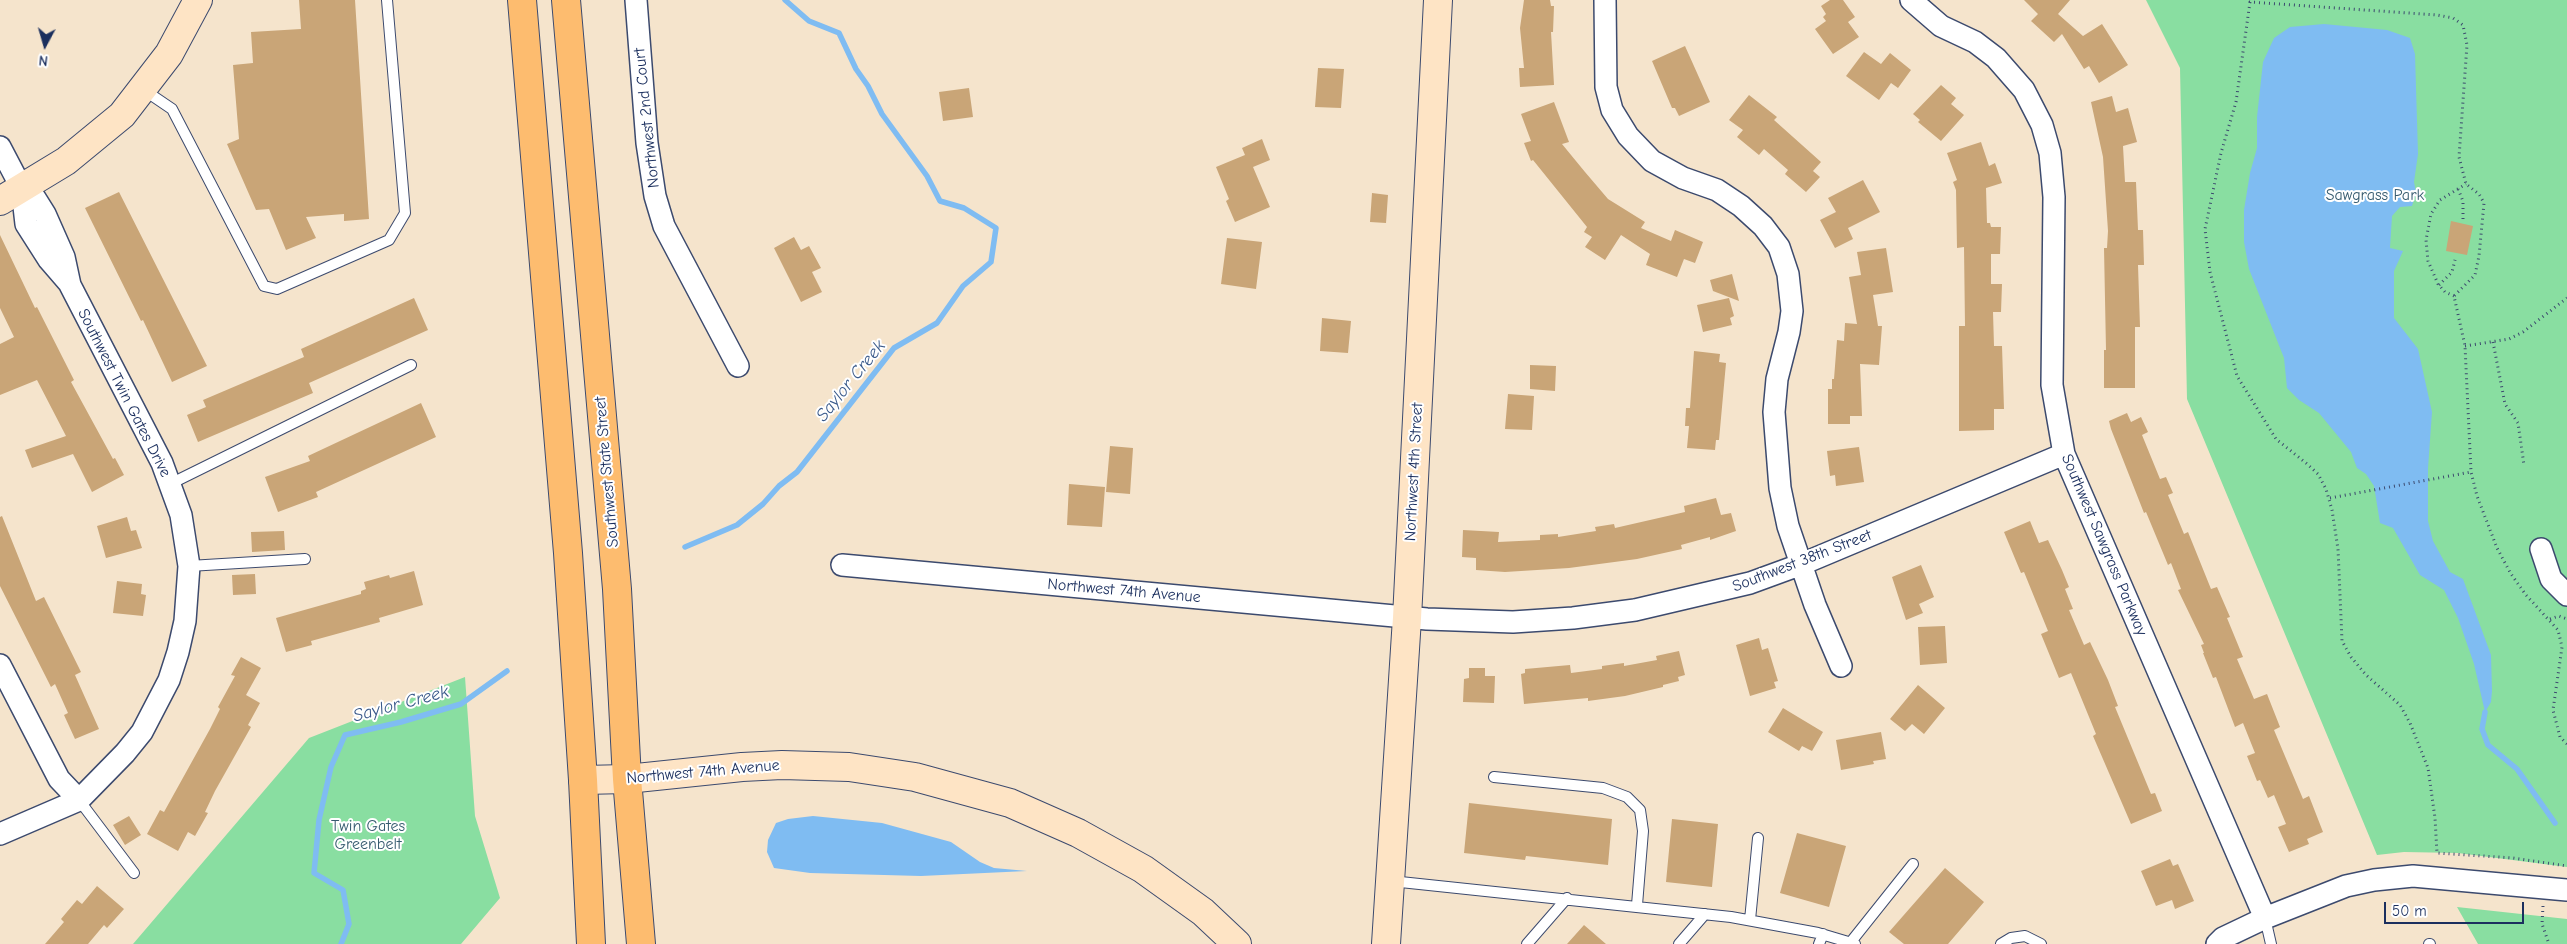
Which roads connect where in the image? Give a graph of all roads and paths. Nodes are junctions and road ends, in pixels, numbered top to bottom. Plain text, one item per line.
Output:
1 (198, 0) edge
2 (388, 0) edge
3 (522, 0) edge
4 (566, 0) edge
5 (636, 0) edge
6 (1438, 0) edge
7 (1605, 0) edge
8 (1911, 0) edge
9 (2250, 1) edge
10 (144, 89) junction
11 (0, 147) edge
12 (2466, 184) junction
13 (2458, 189) junction
14 (11, 195) edge
15 (2463, 220) dead end
16 (2456, 256) dead end
17 (2439, 286) junction
18 (2454, 296) junction
19 (2567, 298) edge
20 (2493, 342) junction
21 (2465, 346) junction
22 (412, 365) dead end
23 (738, 366) dead end
24 (2064, 454) junction
25 (2524, 465) dead end
26 (2471, 472) junction
27 (170, 484) junction
28 (2330, 498) junction
29 (2541, 549) dead end
30 (305, 559) dead end
31 (1802, 564) junction
32 (842, 565) dead end
33 (189, 566) junction
34 (2567, 595) edge
35 (1407, 618) junction
36 (2567, 618) edge
37 (2550, 619) junction
38 (0, 665) edge
39 (1841, 666) dead end
40 (2567, 744) edge
41 (1494, 777) dead end
42 (583, 780) junction
43 (627, 780) junction
44 (79, 800) junction
45 (0, 834) edge
46 (1758, 838) dead end
47 (1913, 864) dead end
48 (2567, 866) edge
49 (134, 873) dead end
50 (1390, 881) junction
51 (2567, 890) edge
52 (1567, 898) junction
53 (1637, 905) junction
54 (1705, 914) junction
55 (2265, 918) junction
56 (1750, 920) junction
57 (1821, 939) edge
58 (1853, 943) edge
59 (591, 944) edge
60 (641, 944) edge
61 (1237, 944) edge
62 (1386, 944) edge
63 (1526, 944) edge
64 (1678, 944) edge
65 (2001, 944) edge
66 (2041, 944) edge
67 (2217, 944) edge
68 (2271, 944) edge

1 - 10 street
2 - 10 lane
3 - 42 main road
4 - 43 main road, Southwest State Street
5 - 23 street, Northwest 2nd Court
6 - 35 street, Northwest 4th Street
7 - 31 street
8 - 24 street, Southwest Sawgrass Parkway
9 - 12 path
9 - 28 path
10 - 14 street
11 - 14 street
12 - 13 path
12 - 18 path
13 - 15 path
13 - 17 path
14 - 27 street, Southwest Twin Gates Drive
16 - 17 path
17 - 18 path
18 - 21 path
19 - 20 path
20 - 21 path
20 - 25 path
21 - 26 path
22 - 27 lane
24 - 31 street, Southwest 38th Street
24 - 55 street, Southwest Sawgrass Parkway
26 - 28 path
26 - 37 path
27 - 33 street, Southwest Twin Gates Drive
28 - 48 path
29 - 34 street
30 - 33 lane
31 - 35 street, Southwest 38th Street
31 - 39 street
32 - 35 street, Northwest 74th Avenue
33 - 44 street, Southwest Twin Gates Drive
35 - 50 street, Northwest 4th Street
36 - 37 path
37 - 40 path
38 - 44 street
41 - 53 lane
42 - 43 street, Northwest 74th Avenue
42 - 59 main road
43 - 60 main road, Southwest State Street
43 - 61 street, Northwest 74th Avenue
44 - 45 street, Southwest Twin Gates Drive
44 - 49 lane
46 - 56 lane
47 - 58 lane
50 - 52 lane
50 - 62 street, Northwest 4th Street
51 - 55 street
52 - 53 lane
52 - 63 lane
53 - 54 lane
54 - 56 lane
54 - 64 lane
55 - 67 street
55 - 68 lane
56 - 57 lane
57 - 58 lane
65 - 66 lane

